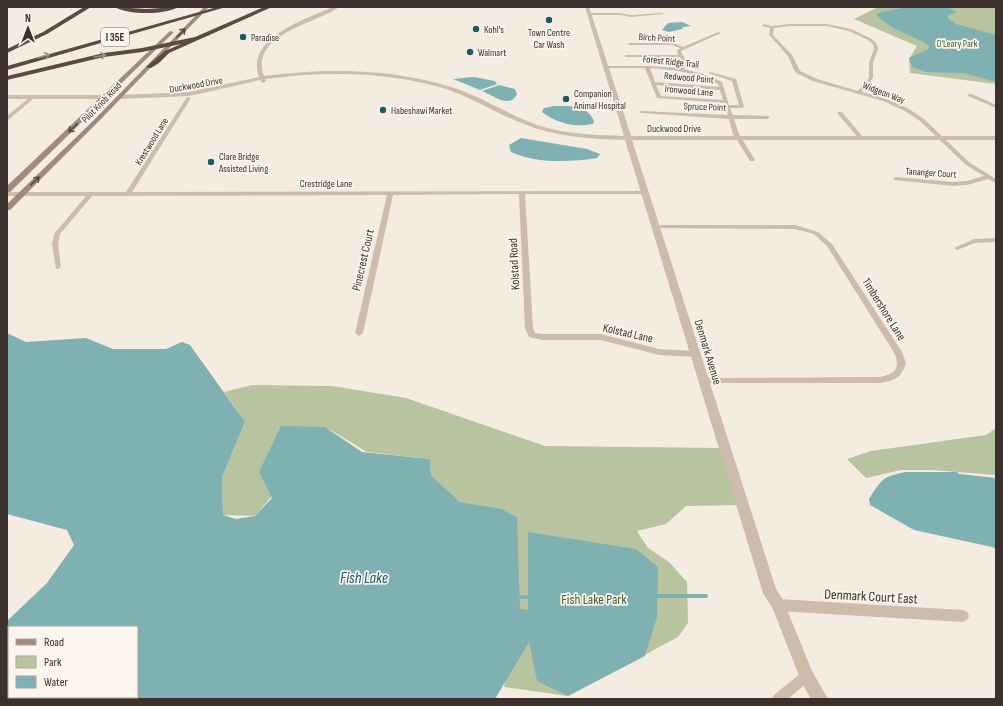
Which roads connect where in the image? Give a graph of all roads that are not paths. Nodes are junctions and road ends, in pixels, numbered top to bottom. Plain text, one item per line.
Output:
1 (88, 7) edge
2 (118, 7) edge
3 (175, 7) edge
4 (198, 7) edge
5 (207, 7) edge
6 (223, 7) edge
7 (269, 7) edge
8 (275, 7) edge
9 (337, 7) edge
10 (587, 7) edge
11 (182, 11) dead end
12 (589, 14) junction
13 (662, 14) dead end
14 (159, 17) dead end
15 (180, 24) dead end
16 (763, 25) dead end
17 (772, 27) junction
18 (175, 29) dead end
19 (719, 33) dead end
20 (195, 39) junction
21 (630, 44) dead end
22 (169, 45) junction
23 (156, 47) junction
24 (683, 48) junction
25 (7, 51) edge
26 (626, 56) dead end
27 (680, 56) junction
28 (685, 65) junction
29 (605, 66) junction
30 (647, 66) junction
31 (149, 67) junction
32 (7, 68) edge
33 (681, 70) junction
34 (7, 78) edge
35 (262, 80) junction
36 (654, 83) junction
37 (722, 89) junction
38 (860, 92) junction
39 (970, 95) dead end
40 (7, 98) edge
41 (188, 98) junction
42 (103, 99) junction
43 (118, 99) junction
44 (30, 100) junction
45 (726, 104) junction
46 (996, 107) edge
47 (641, 112) dead end
48 (840, 113) dead end
49 (730, 116) junction
50 (767, 117) dead end
51 (7, 119) edge
52 (628, 138) junction
53 (740, 138) junction
54 (861, 138) junction
55 (941, 138) junction
56 (996, 138) edge
57 (752, 160) dead end
58 (988, 177) junction
59 (896, 179) dead end
60 (996, 181) edge
61 (7, 190) edge
62 (522, 192) junction
63 (644, 192) junction
64 (390, 193) junction
65 (7, 194) edge
66 (21, 194) junction
67 (90, 194) junction
68 (128, 194) junction
69 (7, 208) edge
70 (656, 227) junction
71 (996, 240) edge
72 (957, 248) dead end
73 (58, 267) dead end
74 (359, 333) dead end
75 (532, 335) joint
76 (695, 354) junction
77 (704, 381) junction
78 (778, 605) junction
79 (963, 616) dead end
80 (806, 676) junction
81 (778, 699) edge
82 (820, 699) edge

1 - 25 highway
2 - 3 highway
4 - 15 main road
22 -> 5 main road, Pilot Knob Road
32 -> 6 highway, I 35E
7 - 20 highway
8 - 20 highway
9 - 35 street
10 - 12 street, Denmark Avenue
11 - 14 highway
12 - 13 street
12 - 29 street, Denmark Avenue
16 - 17 street
17 - 38 street, Widgeon Way
17 - 38 street
18 - 23 main road, Pilot Knob Road
19 - 24 street, Birch Point
20 - 22 highway
20 - 31 highway
21 - 24 street, Birch Point
22 - 23 highway
22 - 31 main road, Pilot Knob Road
34 -> 23 highway
23 - 42 main road, Pilot Knob Road
24 - 27 street, Birch Point
26 - 27 street
27 - 28 street, Birch Point
28 - 33 street
28 - 45 street
29 - 30 street, Forest Ridge Trail
29 - 52 street, Denmark Avenue
30 - 33 street, Forest Ridge Trail
30 - 36 street, Ironwood Lane
31 - 43 main road, Pilot Knob Road
33 - 37 street, Forest Ridge Trail
35 - 41 street, Duckwood Drive
35 - 43 street, Duckwood Drive
35 - 52 street, Duckwood Drive
36 - 37 street, Redwood Point
36 - 45 street, Ironwood Lane
37 - 45 street
38 - 55 street, Widgeon Way
39 - 46 street
40 - 42 street, Duckwood Drive
40 - 44 street, Duckwood Drive
41 - 43 street, Duckwood Drive
41 - 68 street, Krestwood Lane
42 - 43 main road, Duckwood Drive
42 - 44 street, Duckwood Drive
42 -> 61 main road, Pilot Knob Road
66 -> 43 main road, Pilot Knob Road
44 - 51 street
45 - 49 street
47 - 49 street, Spruce Point
48 - 54 street
49 - 50 street, Spruce Point
49 - 53 street
52 - 53 street, Duckwood Drive
52 - 63 street, Denmark Avenue
53 - 54 street, Duckwood Drive
53 - 57 street
54 - 55 street, Duckwood Drive
55 - 56 street, Duckwood Drive
55 - 58 street, Widgeon Way
58 - 59 street, Tananger Court
58 - 60 street, Widgeon Way
62 - 63 street, Crestridge Lane
62 - 64 street, Crestridge Lane
62 - 75 street, Kolstad Road
63 - 70 street, Denmark Avenue
64 - 68 street, Crestridge Lane
64 - 74 street, Pinecrest Court
65 - 66 street, Crestridge Lane
66 - 67 street, Crestridge Lane
66 - 69 main road, Pilot Knob Road
67 - 68 street, Crestridge Lane
67 - 73 street
70 - 76 street, Denmark Avenue
70 - 77 street, Timbershore Lane
71 - 72 street
75 - 76 street, Kolstad Lane
76 - 77 street, Denmark Avenue
77 - 78 street, Denmark Avenue
78 - 79 street, Denmark Court East
78 - 80 street, Denmark Avenue
80 - 81 street
80 - 82 street, Denmark Avenue

